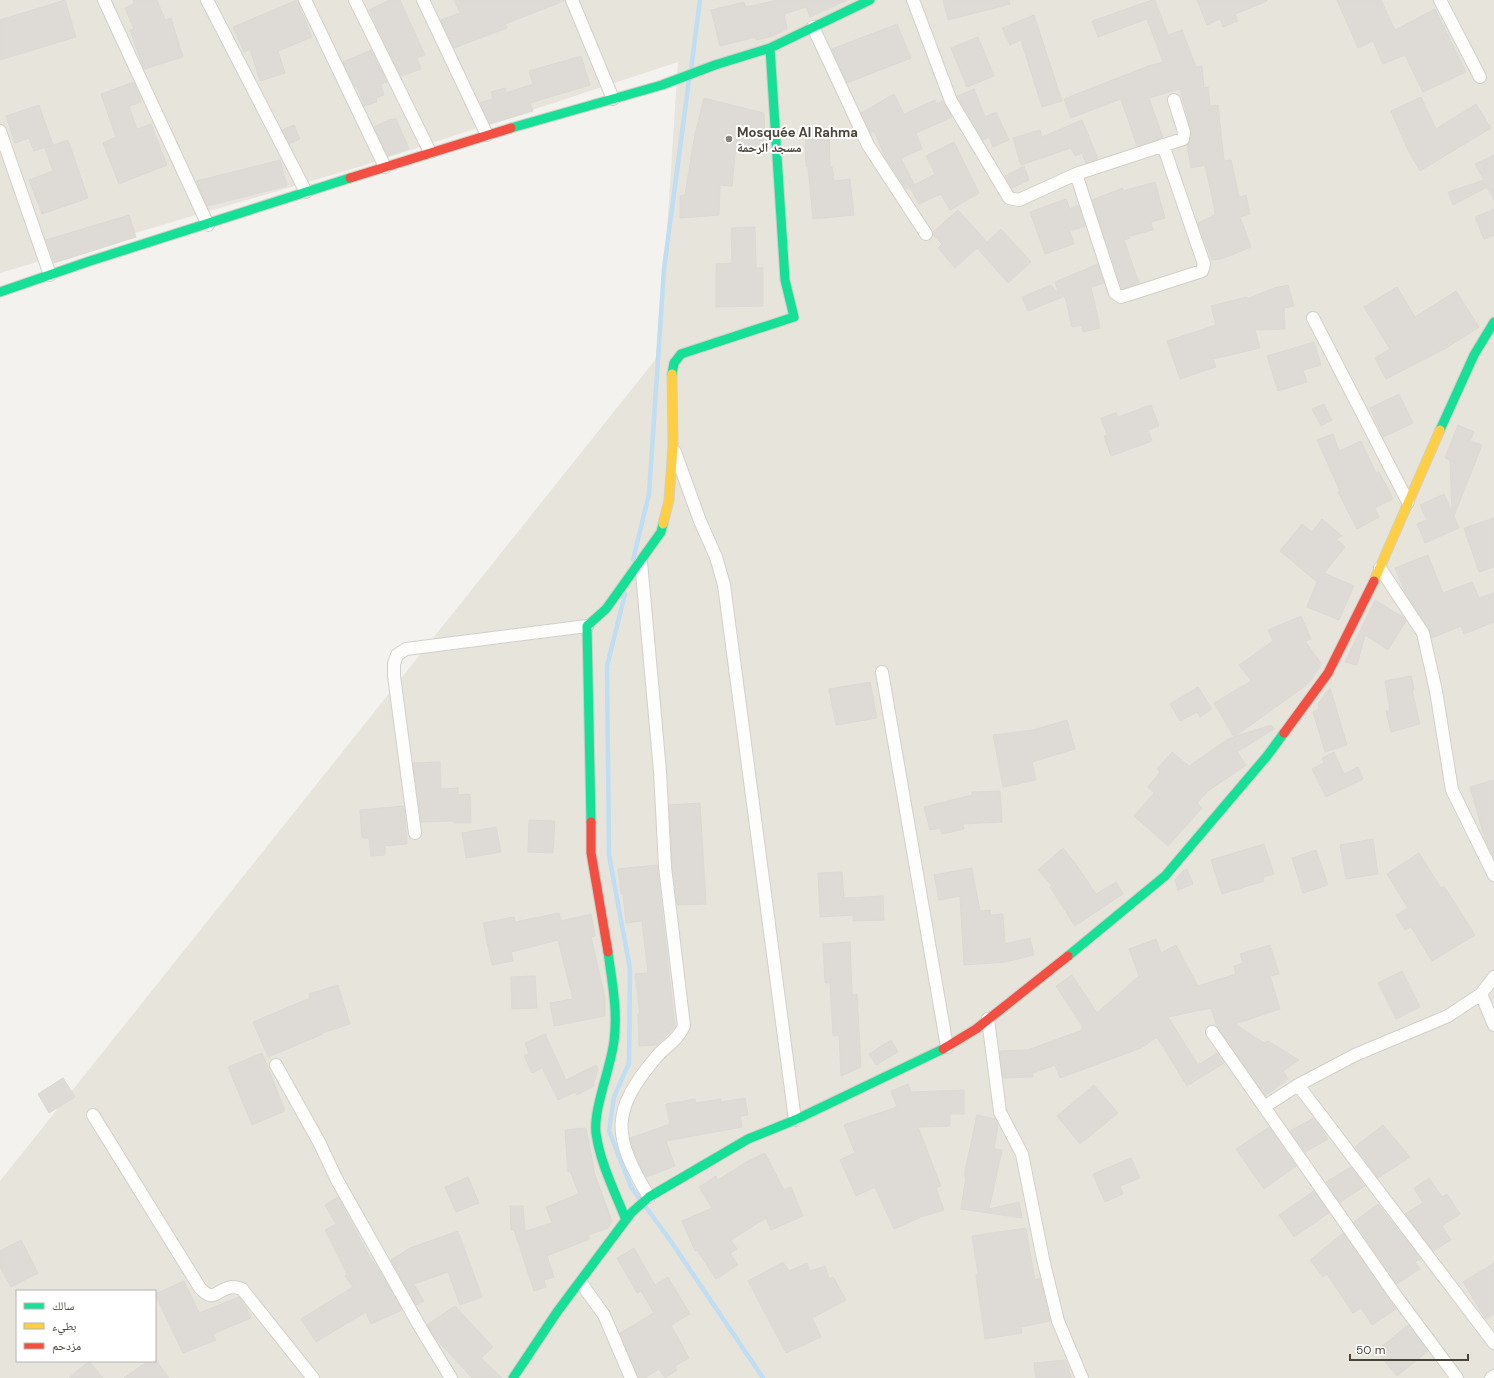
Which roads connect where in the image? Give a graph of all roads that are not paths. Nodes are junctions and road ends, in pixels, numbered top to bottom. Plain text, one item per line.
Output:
1 (104, 0) edge
2 (207, 0) edge
3 (305, 0) edge
4 (355, 0) edge
5 (423, 0) edge
6 (572, 0) edge
7 (870, 0) edge
8 (914, 0) edge
9 (1440, 0) edge
10 (854, 3) edge
11 (813, 27) junction
12 (770, 48) junction
13 (1480, 78) dead end
14 (613, 99) junction
15 (1174, 100) dead end
16 (0, 131) edge
17 (487, 135) junction
18 (1163, 145) junction
19 (430, 152) junction
20 (385, 167) junction
21 (1076, 174) junction
22 (306, 192) junction
23 (208, 225) junction
24 (926, 234) dead end
25 (50, 275) junction
26 (0, 292) edge
27 (1313, 318) dead end
28 (1494, 322) edge
29 (673, 446) junction
30 (1408, 502) junction
31 (641, 562) junction
32 (1380, 568) junction
33 (587, 626) junction
34 (882, 672) dead end
35 (415, 833) dead end
36 (1494, 875) edge
37 (1494, 976) edge
38 (1481, 994) junction
39 (988, 1019) junction
40 (1494, 1025) edge
41 (1212, 1032) dead end
42 (947, 1047) junction
43 (276, 1065) dead end
44 (1298, 1085) junction
45 (1264, 1107) junction
46 (93, 1115) dead end
47 (794, 1120) junction
48 (647, 1199) junction
49 (628, 1216) junction
50 (581, 1283) junction
51 (1494, 1343) edge
52 (1494, 1376) edge
53 (313, 1378) edge
54 (451, 1378) edge
55 (512, 1378) edge
56 (630, 1378) edge
57 (1082, 1378) edge
58 (1457, 1378) edge
59 (1491, 1378) edge

1 - 23 street
2 - 22 street
3 - 20 street
4 - 19 street
5 - 17 street
6 - 14 street
7 - 10 street
8 - 21 street
9 - 13 street
10 - 11 street
11 - 12 street
11 - 24 street
12 - 14 street
12 - 29 street
14 - 17 street
15 - 18 street
16 - 25 street
17 - 19 street
18 - 21 street
18 - 21 street
19 - 20 street
20 - 22 street
22 - 23 street
23 - 25 street
25 - 26 street
27 - 30 street
28 - 30 street
29 - 31 street
29 - 47 street
30 - 32 street
31 - 33 street
31 - 48 street
32 - 36 street
32 - 39 street
33 - 35 street
33 - 49 street
34 - 42 street
37 - 38 street
38 - 40 street
38 - 44 street
39 - 42 street
39 - 57 street
41 - 45 street
42 - 47 street
43 - 54 street
44 - 45 street
44 - 51 street
45 - 58 street
46 - 53 street
47 - 48 street
48 - 49 street
49 - 50 street
50 - 55 street
50 - 56 street
52 - 59 street

